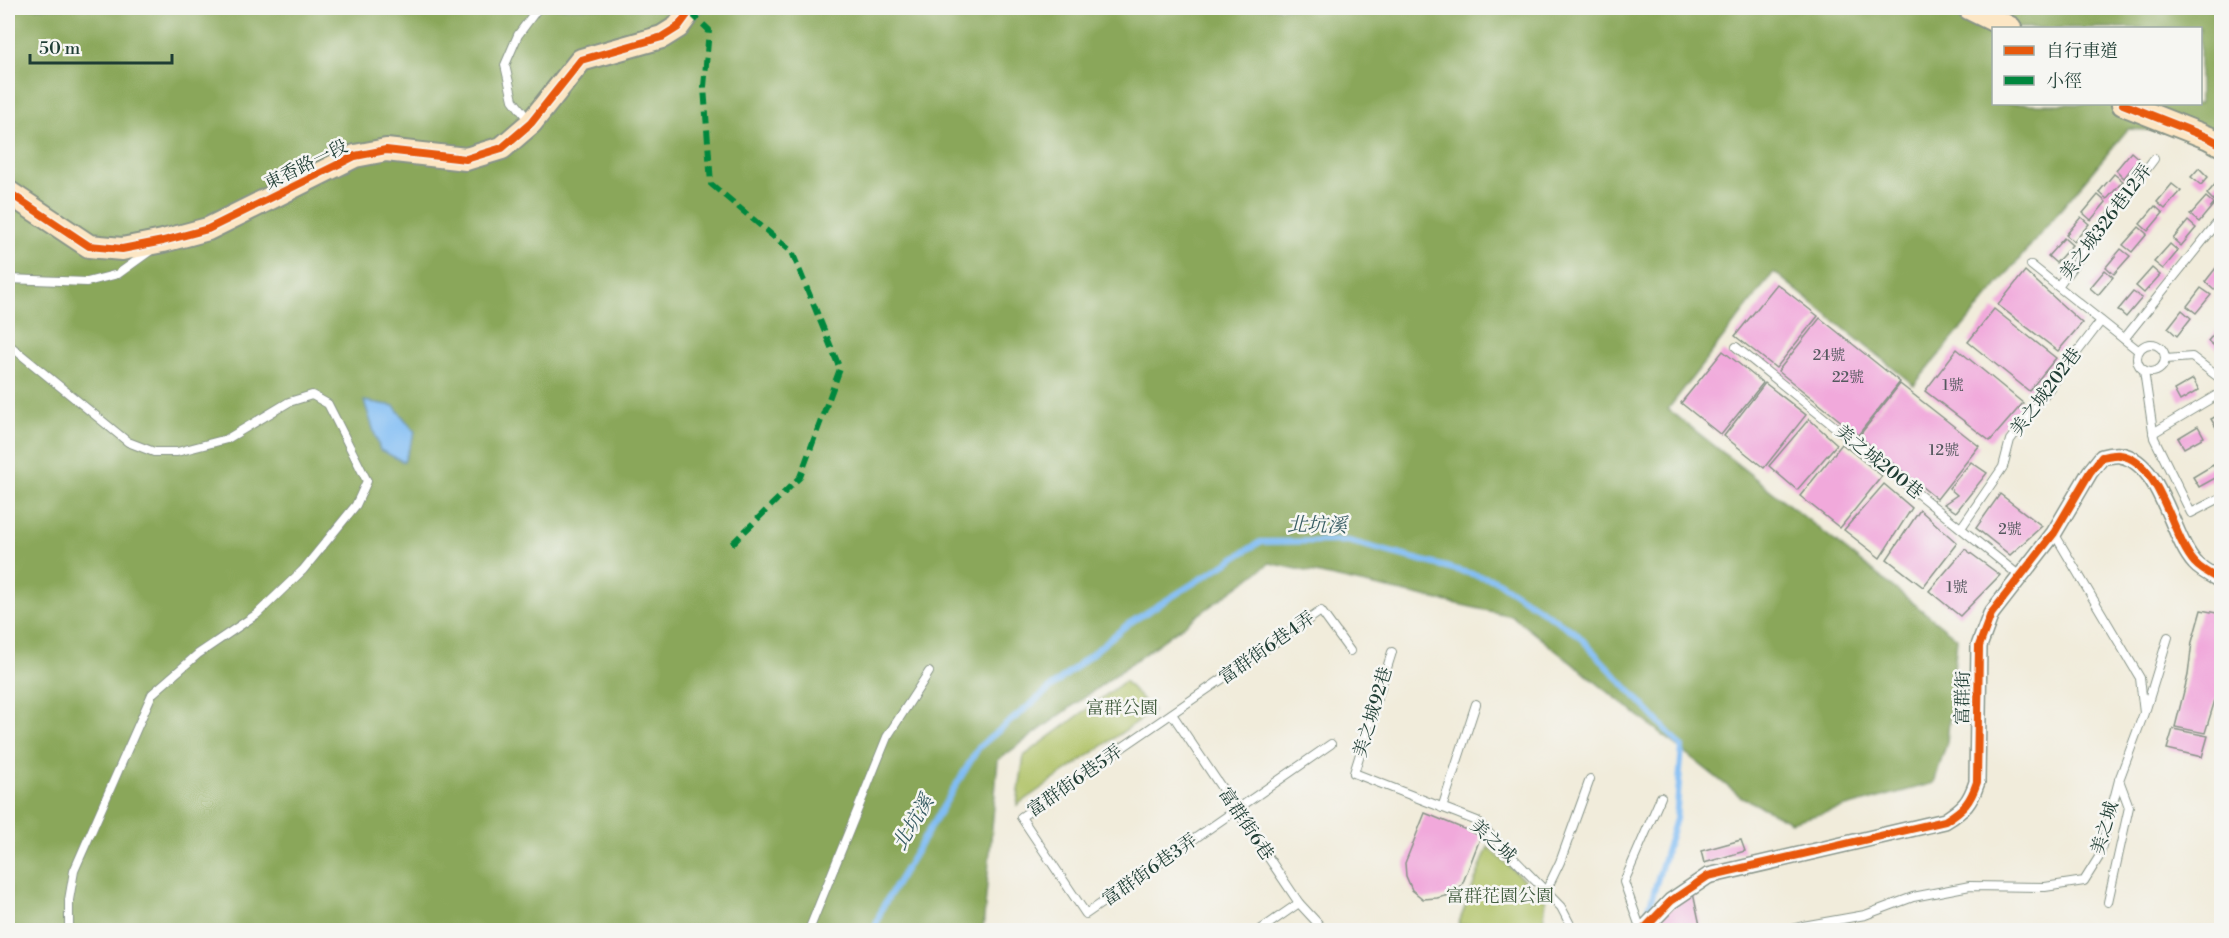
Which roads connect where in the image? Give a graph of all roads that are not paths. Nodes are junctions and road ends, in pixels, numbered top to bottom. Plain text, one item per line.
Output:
1 (538, 8) edge
2 (692, 8) edge
3 (1969, 8) edge
4 (2008, 27) edge
5 (2125, 105) edge
6 (531, 123) junction
7 (2222, 145) edge
8 (2154, 159) dead end
9 (8, 192) edge
10 (2222, 217) edge
11 (163, 241) junction
12 (2031, 265) dead end
13 (8, 279) edge
14 (2058, 286) junction
15 (2101, 321) junction
16 (2124, 339) junction
17 (8, 344) edge
18 (1736, 347) dead end
19 (2139, 351) junction
20 (2166, 359) junction
21 (2144, 370) junction
22 (2221, 378) edge
23 (2222, 392) edge
24 (2153, 433) junction
25 (2222, 497) edge
26 (1961, 528) junction
27 (2054, 532) junction
28 (2021, 577) junction
29 (2222, 581) edge
30 (2168, 637) dead end
31 (1350, 651) dead end
32 (1392, 652) dead end
33 (929, 672) dead end
34 (1476, 704) dead end
35 (2145, 713) junction
36 (1172, 714) junction
37 (1331, 744) dead end
38 (1354, 773) joint
39 (1590, 779) dead end
40 (2119, 780) junction
41 (1661, 798) dead end
42 (1442, 808) junction
43 (1236, 810) junction
44 (1050, 861) joint
45 (1546, 891) junction
46 (2108, 902) dead end
47 (1299, 903) junction
48 (69, 930) edge
49 (809, 930) edge
50 (1260, 930) edge
51 (1324, 930) edge
52 (1573, 930) edge
53 (1642, 930) edge
54 (1787, 930) edge

1 - 6 lane
2 - 6 street, 東香路一段
3 - 4 street
5 - 7 street
6 - 11 street, 東香路一段
8 - 14 lane, 美之城326巷12弄
9 - 11 street, 東香路一段
10 - 16 lane
11 - 13 lane
12 - 14 lane
14 - 15 lane
15 - 16 lane
15 - 26 lane, 美之城202巷
16 - 19 lane
17 - 48 lane
18 - 26 lane, 美之城200巷
19 - 20 lane
19 - 21 lane
20 - 21 lane
20 - 22 lane
21 - 24 lane
23 - 24 lane
24 - 25 lane
26 - 28 lane, 美之城200巷
27 - 28 street, 富群街
27 - 29 street, 富群街
27 - 35 lane, 美之城
28 - 53 street, 富群街
30 - 35 lane
31 - 36 lane, 富群街6巷4弄
32 - 38 lane, 美之城92巷
33 - 49 lane
34 - 42 lane
35 - 40 lane, 美之城
36 - 43 lane, 富群街6巷
36 - 44 lane, 富群街6巷5弄
37 - 43 lane
38 - 42 lane, 美之城
39 - 45 lane
40 - 46 lane
40 - 54 lane, 美之城
41 - 53 lane
42 - 45 lane, 美之城
43 - 44 lane, 富群街6巷3弄
43 - 47 lane, 富群街6巷
45 - 52 lane, 美之城
47 - 50 lane
47 - 51 lane, 富群街6巷

